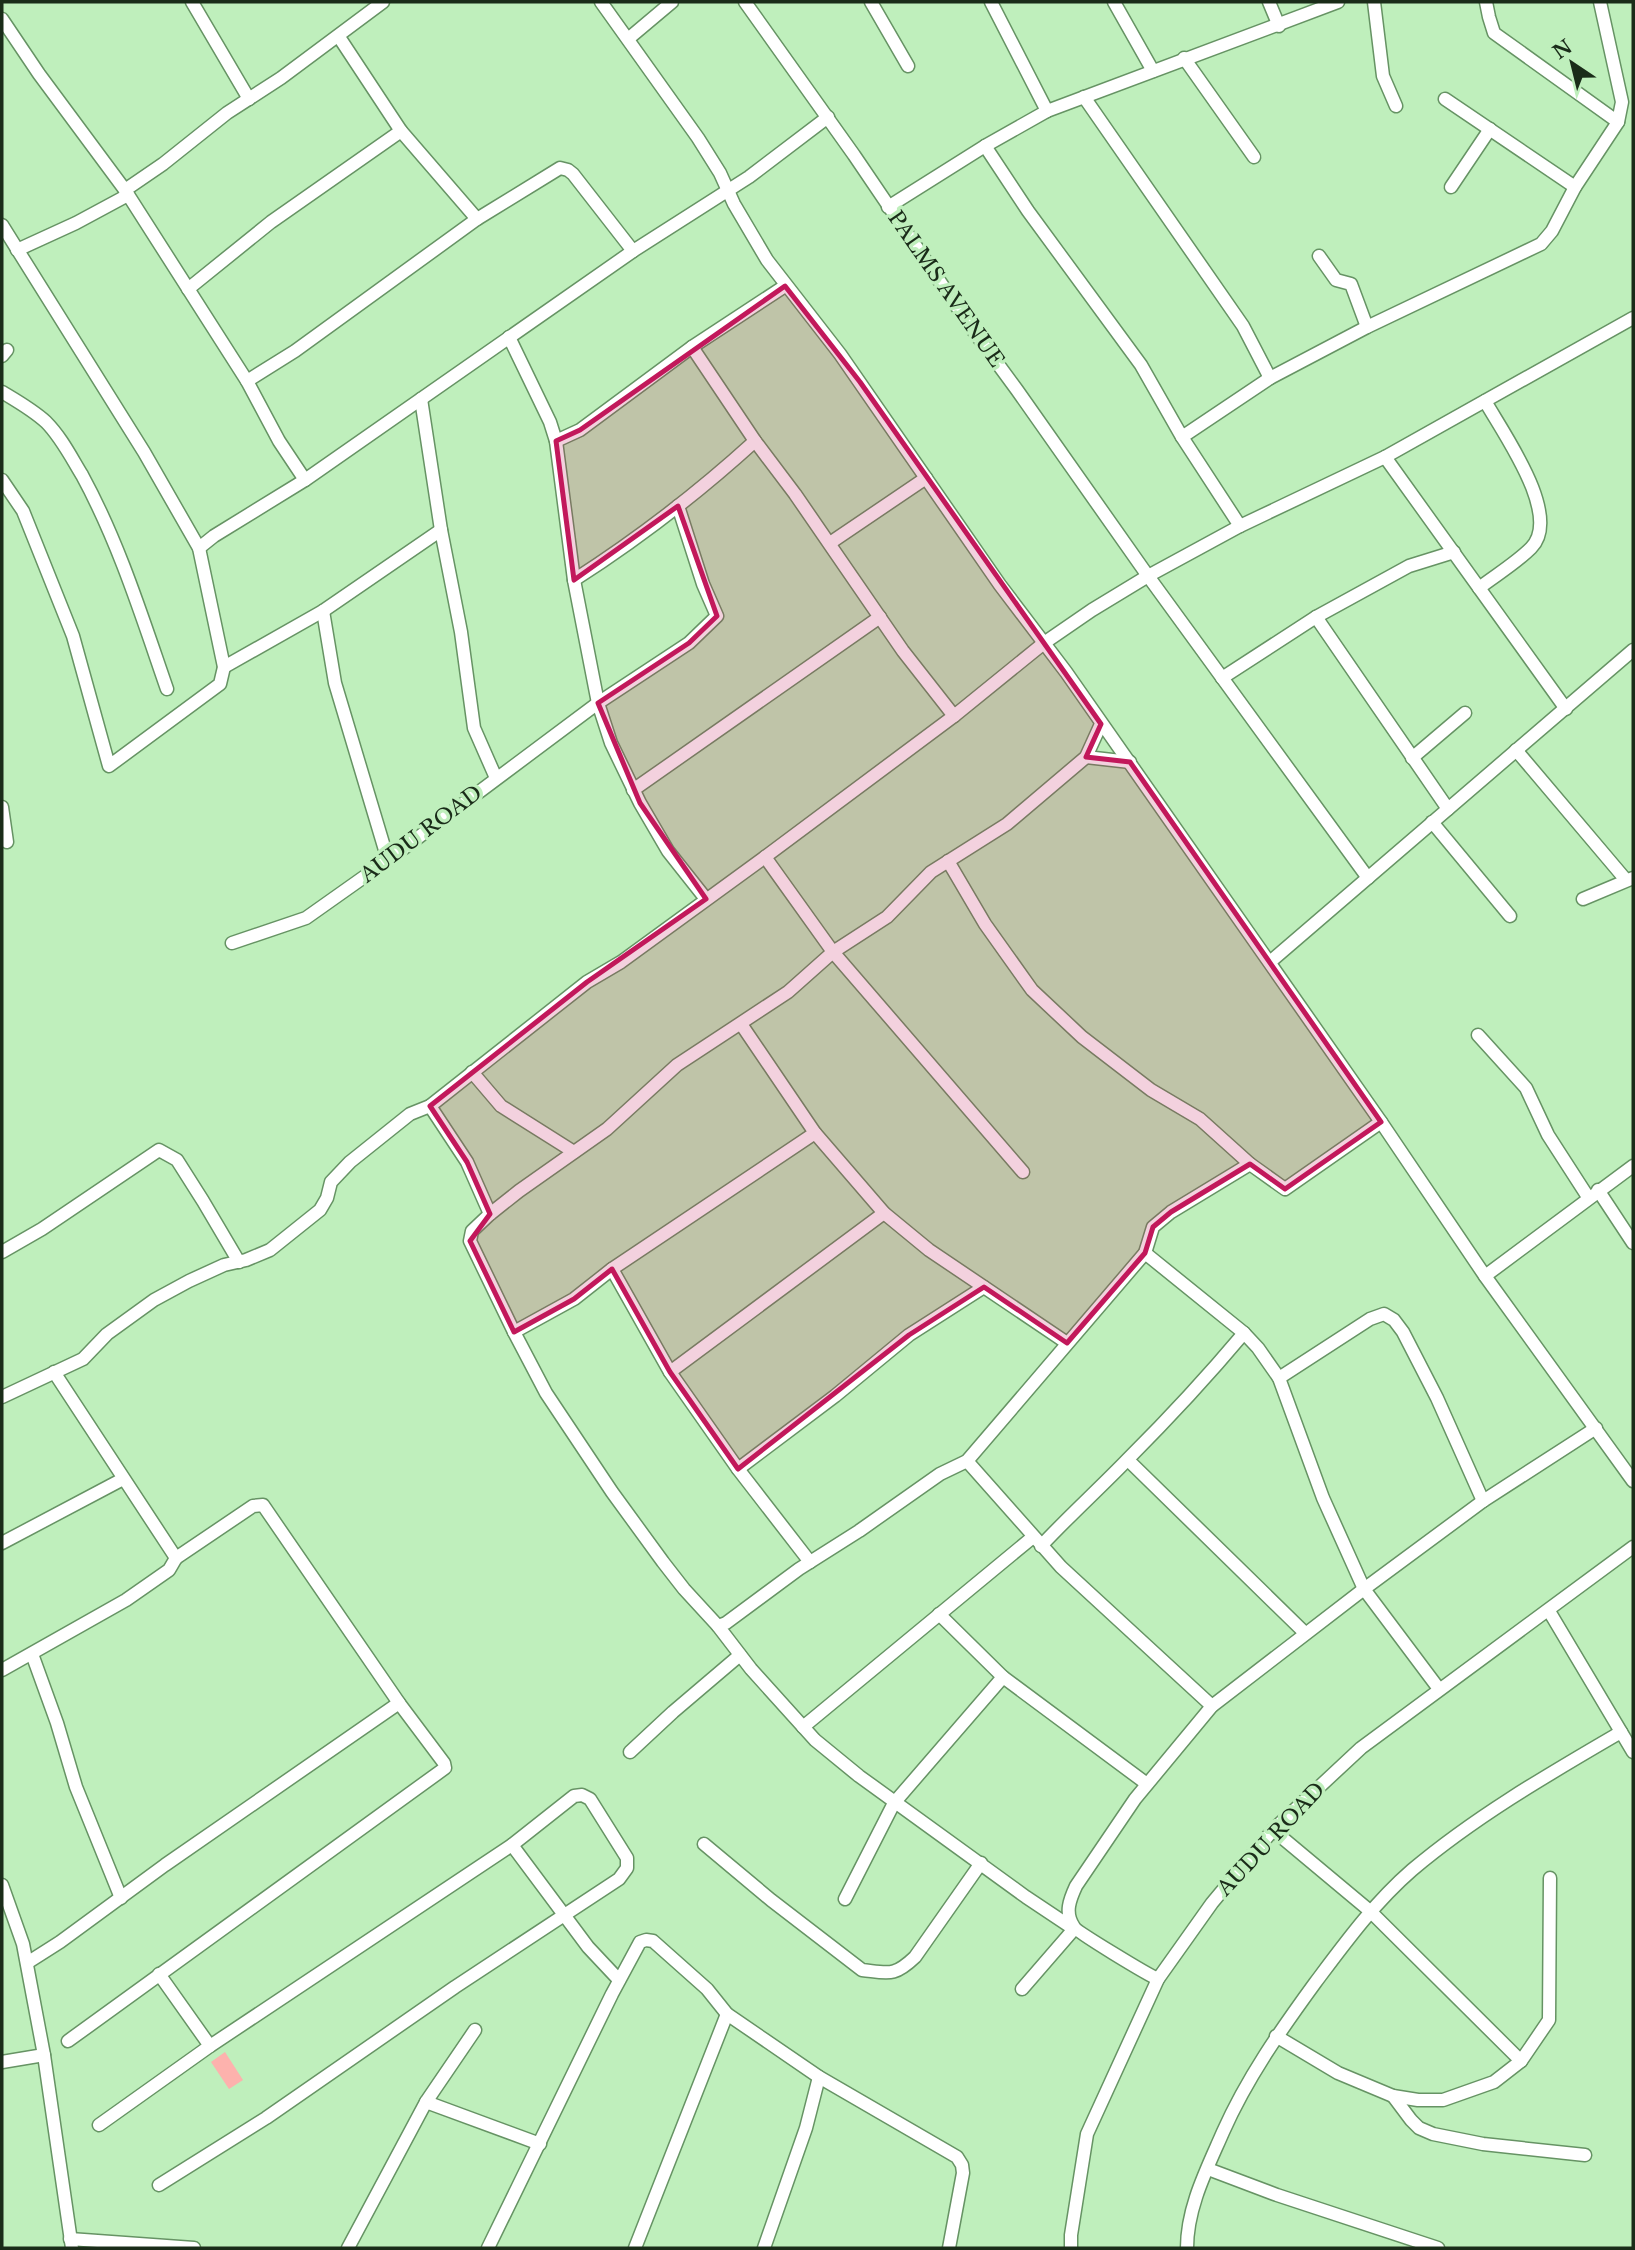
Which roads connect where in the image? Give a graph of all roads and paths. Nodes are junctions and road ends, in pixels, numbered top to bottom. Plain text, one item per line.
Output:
1 (383, 2) edge
2 (601, 2) edge
3 (672, 2) edge
4 (745, 2) edge
5 (871, 2) edge
6 (991, 2) edge
7 (1114, 2) edge
8 (1269, 2) edge
9 (1338, 2) edge
10 (1374, 2) edge
11 (1486, 2) edge
12 (1600, 2) edge
13 (194, 3) edge
14 (2, 19) edge
15 (1279, 26) junction
16 (339, 37) junction
17 (628, 39) junction
18 (1184, 58) junction
19 (908, 66) dead end
20 (1153, 71) junction
21 (1084, 97) junction
22 (249, 99) junction
23 (1445, 99) dead end
24 (1628, 99) edge
25 (1396, 106) dead end
26 (1047, 111) junction
27 (828, 117) junction
28 (1618, 122) junction
29 (1490, 130) junction
30 (401, 131) junction
31 (985, 146) junction
32 (1254, 158) dead end
33 (1451, 187) dead end
34 (1575, 187) junction
35 (727, 192) junction
36 (127, 193) junction
37 (888, 207) junction
38 (477, 219) junction
39 (2, 225) edge
40 (17, 250) junction
41 (632, 251) junction
42 (1319, 256) dead end
43 (785, 286) junction
44 (188, 289) junction
45 (1633, 318) edge
46 (1367, 327) junction
47 (509, 337) junction
48 (692, 347) junction
49 (1270, 378) junction
50 (247, 381) junction
51 (2, 392) edge
52 (421, 399) junction
53 (1485, 401) junction
54 (1182, 437) junction
55 (556, 441) junction
56 (755, 441) junction
57 (1385, 457) junction
58 (926, 478) junction
59 (2, 480) edge
60 (305, 480) junction
61 (678, 506) junction
62 (1240, 526) junction
63 (441, 530) junction
64 (830, 543) junction
65 (199, 548) junction
66 (1454, 552) junction
67 (1148, 576) junction
68 (574, 580) junction
69 (1479, 588) junction
70 (323, 611) junction
71 (880, 617) junction
72 (1316, 618) junction
73 (1044, 643) junction
74 (1633, 650) edge
75 (224, 667) junction
76 (1222, 678) junction
77 (167, 689) dead end
78 (598, 703) junction
79 (1566, 709) junction
80 (1465, 713) dead end
81 (954, 716) junction
82 (1101, 724) junction
83 (1516, 750) junction
84 (1086, 757) junction
85 (1412, 758) junction
86 (1130, 762) junction
87 (496, 778) junction
88 (633, 790) junction
89 (2, 807) edge
90 (1448, 809) junction
91 (1432, 822) junction
92 (7, 842) dead end
93 (765, 857) junction
94 (388, 860) junction
95 (948, 861) junction
96 (1367, 878) junction
97 (1630, 879) edge
98 (706, 899) junction
99 (1583, 899) dead end
100 (1510, 916) dead end
101 (232, 943) dead end
102 (833, 953) junction
103 (1270, 962) junction
104 (741, 1024) junction
105 (1478, 1035) dead end
106 (472, 1072) junction
107 (430, 1106) junction
108 (1381, 1122) junction
109 (815, 1133) junction
110 (574, 1152) junction
111 (1250, 1164) junction
112 (1633, 1166) edge
113 (1023, 1172) dead end
114 (1593, 1194) junction
115 (884, 1213) junction
116 (490, 1214) junction
117 (1633, 1243) edge
118 (2, 1252) edge
119 (1145, 1253) junction
120 (239, 1262) junction
121 (612, 1269) junction
122 (1485, 1276) junction
123 (984, 1287) junction
124 (514, 1332) junction
125 (1244, 1333) junction
126 (1067, 1343) junction
127 (54, 1372) junction
128 (670, 1372) junction
129 (1279, 1378) junction
130 (2, 1397) edge
131 (1596, 1428) junction
132 (1128, 1460) junction
133 (967, 1461) junction
134 (738, 1469) junction
135 (123, 1479) junction
136 (1633, 1481) edge
137 (1483, 1501) junction
138 (1037, 1542) junction
139 (2, 1543) edge
140 (1633, 1547) edge
141 (176, 1558) junction
142 (810, 1562) junction
143 (1364, 1589) junction
144 (1549, 1611) junction
145 (939, 1614) junction
146 (718, 1626) junction
147 (1305, 1633) junction
148 (32, 1654) junction
149 (740, 1655) junction
150 (2, 1670) edge
151 (1003, 1677) junction
152 (1439, 1689) junction
153 (399, 1703) junction
154 (1212, 1706) junction
155 (803, 1727) junction
156 (1621, 1732) junction
157 (630, 1752) dead end
158 (1633, 1752) edge
159 (1147, 1784) junction
160 (894, 1803) junction
161 (1273, 1830) junction
162 (704, 1844) dead end
163 (512, 1845) junction
164 (981, 1863) junction
165 (1550, 1878) dead end
166 (2, 1885) edge
167 (121, 1898) junction
168 (845, 1899) dead end
169 (1370, 1911) junction
170 (565, 1915) junction
171 (1074, 1929) junction
172 (27, 1963) junction
173 (159, 1974) junction
174 (1158, 1979) junction
175 (619, 1980) junction
176 (1022, 1989) dead end
177 (727, 2014) junction
178 (475, 2030) dead end
179 (1276, 2036) junction
180 (68, 2041) dead end
181 (210, 2046) junction
182 (44, 2055) junction
183 (1521, 2061) junction
184 (2, 2062) edge
185 (819, 2077) junction
186 (1393, 2096) junction
187 (426, 2102) junction
188 (99, 2125) dead end
189 (540, 2144) junction
190 (1585, 2155) dead end
191 (1208, 2169) junction
192 (159, 2185) dead end
193 (71, 2244) edge
194 (194, 2248) edge
195 (348, 2248) edge
196 (488, 2248) edge
197 (635, 2248) edge
198 (764, 2248) edge
199 (949, 2248) edge
200 (1071, 2248) edge
201 (1187, 2248) edge
202 (1437, 2248) edge

1 - 16 street
2 - 17 street
3 - 17 street
4 - 27 street, PALMS AVENUE
5 - 19 street
6 - 26 street
7 - 20 street
8 - 15 street
9 - 15 street
10 - 25 street
11 - 28 street
12 - 24 street
13 - 22 street
14 - 36 street
15 - 18 street
16 - 22 street
16 - 30 street
17 - 35 street
18 - 20 street
18 - 32 street
20 - 21 street
21 - 26 street
21 - 49 street
22 - 36 street
23 - 29 street
24 - 28 street
26 - 31 street
27 - 35 street
27 - 37 street, PALMS AVENUE
28 - 34 street
29 - 33 street
29 - 34 street
30 - 38 street
30 - 44 street
31 - 37 street
31 - 54 street
34 - 46 street
35 - 41 street
35 - 43 street
36 - 40 street
36 - 44 street
37 - 67 street, PALMS AVENUE
38 - 41 street
38 - 50 street
39 - 40 street
40 - 65 street
41 - 47 street
42 - 46 street
43 - 48 street
43 - 58 street
44 - 50 street
45 - 53 street
46 - 49 street
47 - 52 street
47 - 55 street
48 - 55 street
48 - 56 street
49 - 54 street
50 - 60 street
51 - 77 street
52 - 60 street
52 - 63 street
53 - 57 street
53 - 69 street
54 - 62 street
55 - 68 street
56 - 61 street
56 - 64 street
57 - 62 street
57 - 66 street
58 - 64 street
58 - 73 street
59 - 75 street
60 - 65 street
61 - 68 street
61 - 78 street, AUDU ROAD
62 - 67 street
63 - 70 street
63 - 87 street
64 - 71 street
65 - 75 street
66 - 69 street
66 - 72 street
67 - 73 street
67 - 76 street, PALMS AVENUE
68 - 78 street
69 - 79 street
70 - 75 street
70 - 94 street
71 - 81 street
71 - 88 street
72 - 76 street
72 - 85 street
73 - 81 street
73 - 82 street
74 - 79 street
76 - 96 street, PALMS AVENUE
78 - 87 street, AUDU ROAD
78 - 88 street
79 - 83 street
80 - 85 street
81 - 93 street
82 - 84 street
82 - 86 street
83 - 90 street
83 - 97 street
84 - 86 street
84 - 95 street
85 - 90 street
86 - 103 street
87 - 94 street, AUDU ROAD
88 - 98 street
89 - 92 street
90 - 91 street
91 - 96 street
91 - 100 street
93 - 98 street
93 - 102 street
94 - 101 street, AUDU ROAD
95 - 102 street
95 - 111 street
96 - 103 street
97 - 99 street
98 - 106 street
102 - 104 street
102 - 113 street
103 - 108 street
104 - 109 street
104 - 110 street
105 - 114 street
106 - 107 street
106 - 110 street
107 - 116 street
107 - 120 street
108 - 111 street
108 - 122 street
109 - 115 street
109 - 121 street
110 - 116 street
111 - 119 street
112 - 114 street
114 - 117 street
114 - 122 street
115 - 123 street
115 - 128 street
116 - 124 street
118 - 120 street
119 - 125 street
119 - 126 street
120 - 127 street
121 - 124 street
121 - 128 street
122 - 131 street
123 - 126 street
123 - 134 street
124 - 146 street
125 - 129 street
125 - 132 street
126 - 133 street
127 - 130 street
127 - 135 street
128 - 134 street
129 - 137 street
129 - 143 street
131 - 136 street
131 - 137 street
132 - 138 street
132 - 147 street
133 - 138 street
133 - 142 street
134 - 142 street
135 - 139 street
135 - 141 street
137 - 143 street
138 - 145 street
138 - 154 street
140 - 144 street, AUDU ROAD
141 - 148 street
141 - 153 street
142 - 146 street
143 - 147 street
143 - 152 street
144 - 152 street, AUDU ROAD
144 - 156 street
145 - 151 street
145 - 155 street
146 - 149 street
147 - 154 street
148 - 150 street
148 - 167 street
149 - 155 street
149 - 157 street
151 - 159 street
151 - 160 street
152 - 161 street, AUDU ROAD
153 - 167 street
153 - 173 street
154 - 159 street
155 - 160 street
156 - 158 street
156 - 169 street
159 - 171 street
160 - 164 street
160 - 168 street
161 - 169 street
161 - 174 street, AUDU ROAD
162 - 164 street
163 - 170 street
163 - 170 street
163 - 181 street
164 - 171 street
165 - 183 street
166 - 172 street
167 - 172 street
169 - 179 street
169 - 183 street
170 - 175 street
170 - 192 street
171 - 174 street
171 - 176 street
172 - 182 street
173 - 180 street
173 - 181 street
174 - 200 street, AUDU ROAD
175 - 177 street
175 - 189 street
177 - 185 street
177 - 197 street
178 - 187 street
179 - 186 street
179 - 191 street
181 - 188 street
182 - 184 street
182 - 193 street
183 - 186 street
185 - 198 street
185 - 199 street
186 - 190 street
187 - 189 street
187 - 195 street
189 - 196 street
191 - 201 street
191 - 202 street
193 - 194 street

